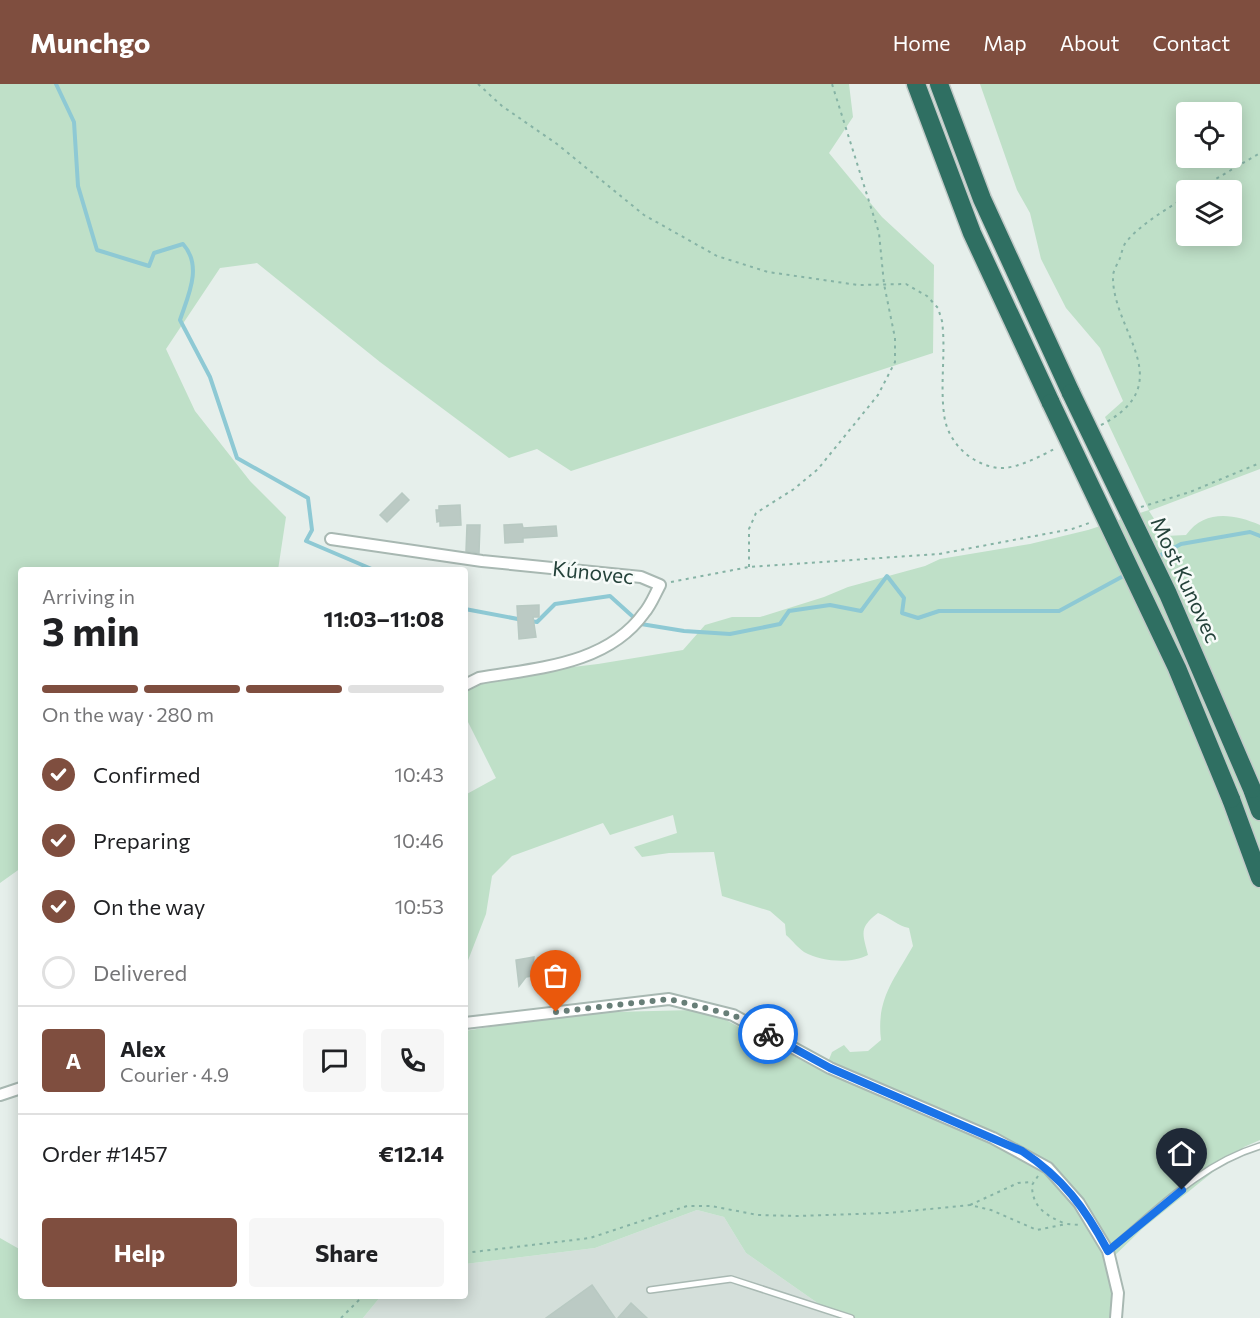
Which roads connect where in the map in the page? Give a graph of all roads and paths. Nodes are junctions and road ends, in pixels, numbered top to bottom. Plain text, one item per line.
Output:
1 (478, 84) edge
2 (832, 84) edge
3 (916, 84) edge
4 (939, 84) edge
5 (1260, 153) edge
6 (1214, 180) edge
7 (884, 284) junction
8 (1260, 463) edge
9 (1137, 508) dead end
10 (1094, 522) dead end
11 (331, 538) dead end
12 (749, 567) junction
13 (660, 585) junction
14 (468, 684) edge
15 (1260, 812) edge
16 (1260, 878) edge
17 (468, 1023) edge
18 (18, 1089) edge
19 (0, 1095) edge
20 (1260, 1146) edge
21 (1048, 1168) junction
22 (1033, 1182) junction
23 (970, 1205) junction
24 (1066, 1224) junction
25 (1094, 1226) junction
26 (1108, 1251) junction
27 (468, 1253) edge
28 (650, 1290) dead end
29 (360, 1299) edge
30 (341, 1318) edge
31 (851, 1318) edge
32 (1116, 1318) edge

1 - 7 path
2 - 7 path
3 - 16 highway, Most Kunovec, bridge
4 - 15 highway, Most Kunovec, bridge
5 - 6 path
7 - 12 path
8 - 9 path
10 - 12 path
11 - 13 street, Kúnovec
12 - 13 path
13 - 14 street, Kúnovec
17 - 21 street
18 - 19 street
20 - 26 lane
21 - 22 path
21 - 25 street
22 - 23 path
22 - 24 path
23 - 24 path
23 - 27 path
24 - 25 path
25 - 26 street
26 - 32 street
28 - 31 lane
29 - 30 path

